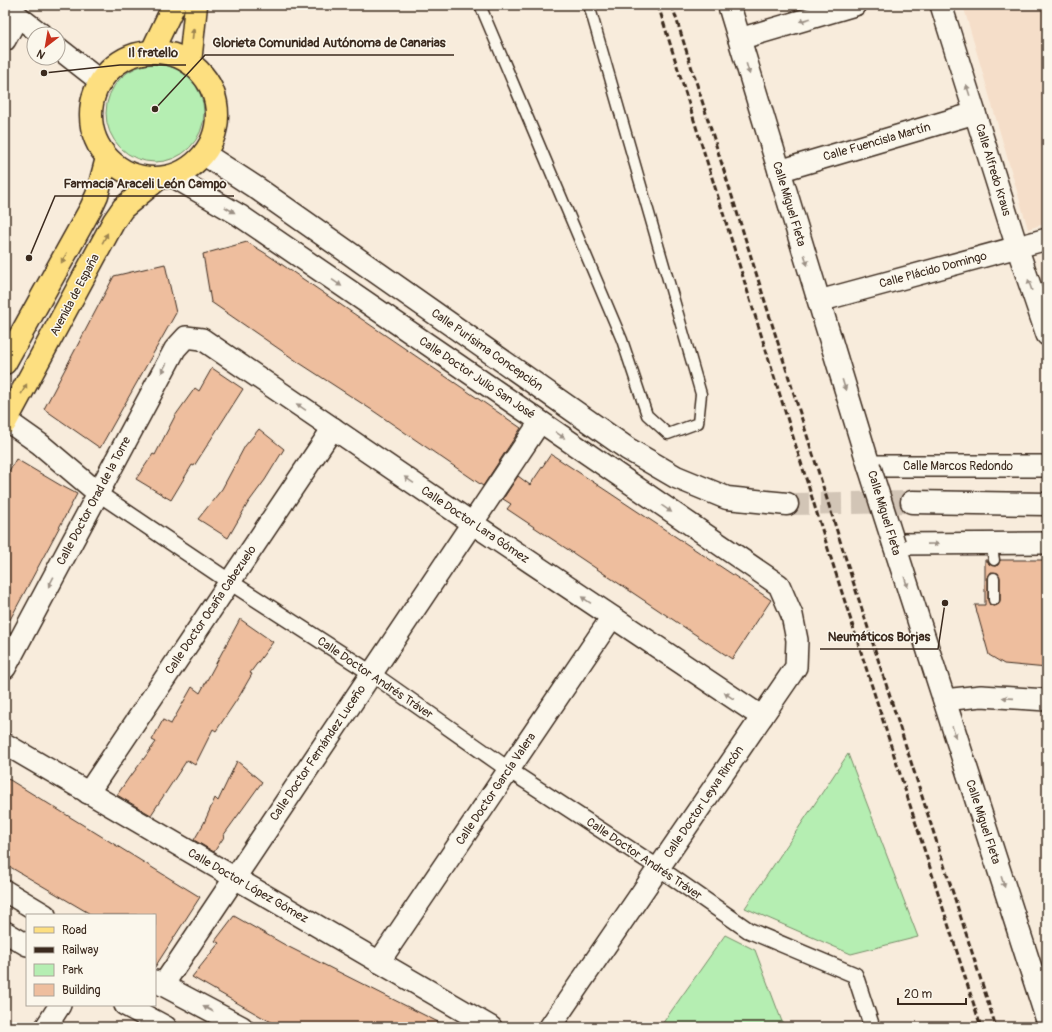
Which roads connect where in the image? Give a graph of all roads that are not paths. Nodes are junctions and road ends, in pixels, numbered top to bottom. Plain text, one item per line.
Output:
1 (174, 5) edge
2 (196, 5) edge
3 (480, 5) edge
4 (589, 5) edge
5 (729, 5) edge
6 (856, 5) edge
7 (941, 5) edge
8 (11, 11) edge
9 (31, 26) edge
10 (739, 39) junction
11 (5, 40) edge
12 (152, 51) junction
13 (66, 54) edge
14 (190, 63) junction
15 (100, 81) junction
16 (975, 113) junction
17 (204, 154) junction
18 (107, 158) junction
19 (779, 171) junction
20 (165, 178) junction
21 (1047, 239) edge
22 (1017, 247) junction
23 (819, 301) junction
24 (1047, 335) edge
25 (186, 337) joint
26 (5, 363) edge
27 (6, 422) edge
28 (540, 422) junction
29 (333, 428) junction
30 (869, 466) junction
31 (1047, 466) edge
32 (98, 493) junction
33 (912, 502) tunnel mouth
34 (787, 504) tunnel mouth
35 (1047, 504) edge
36 (472, 523) junction
37 (1047, 543) edge
38 (894, 544) junction
39 (994, 578) dead end
40 (230, 582) junction
41 (779, 585) joint
42 (994, 600) dead end
43 (612, 617) junction
44 (5, 668) edge
45 (371, 674) junction
46 (944, 700) junction
47 (1047, 700) edge
48 (762, 717) junction
49 (5, 744) edge
50 (509, 770) junction
51 (88, 793) junction
52 (659, 868) junction
53 (234, 878) junction
54 (5, 891) edge
55 (43, 914) edge
56 (5, 932) edge
57 (26, 944) edge
58 (379, 962) junction
59 (159, 983) edge
60 (59, 1006) edge
61 (127, 1006) edge
62 (1047, 1019) edge
63 (46, 1027) edge
64 (166, 1027) edge
65 (242, 1027) edge
66 (491, 1027) edge
67 (550, 1027) edge
68 (872, 1027) edge

1 - 12 main road
14 -> 2 main road
3 - 4 lane
5 - 10 street, Calle Miguel Fleta
6 -> 10 street
16 -> 7 street, Calle Alfredo Kraus
8 - 9 street
8 - 11 street
10 -> 19 street, Calle Miguel Fleta
12 - 14 main road
12 - 15 main road
13 - 15 street
14 - 17 main road
15 - 18 main road
16 - 19 street, Calle Fuencisla Martín
16 - 22 street, Calle Alfredo Kraus
17 - 20 main road
17 - 34 street, Calle Purísima Concepción
18 - 20 main road
18 -> 26 main road
19 -> 23 street, Calle Miguel Fleta
27 -> 20 main road, Avenida de España
20 -> 28 street, Calle Doctor Julio San José
21 - 22 street, Calle Plácido Domingo
22 - 23 street, Calle Plácido Domingo
24 -> 22 street, Calle Alfredo Kraus
23 -> 30 street, Calle Miguel Fleta
29 -> 25 street, Calle Doctor Lara Gómez
25 -> 32 street, Calle Doctor Orad de la Torre
27 - 32 street, Calle Doctor Andrés Tráver
28 - 36 street, Calle Doctor Fernández Luceño
28 -> 41 street, Calle Doctor Julio San José
36 -> 29 street, Calle Doctor Lara Gómez
29 - 40 street, Calle Doctor Ocaña Cabezuelo
30 - 31 street, Calle Marcos Redondo
30 - 38 street, Calle Miguel Fleta, bridge
32 - 40 street, Calle Doctor Andrés Tráver
32 -> 44 street, Calle Doctor Orad de la Torre
33 - 35 street
43 -> 36 street, Calle Doctor Lara Gómez
36 - 45 street, Calle Doctor Fernández Luceño
38 -> 37 street
38 -> 46 street, Calle Miguel Fleta
39 - 42 lane
40 - 45 street, Calle Doctor Andrés Tráver
40 - 51 street, Calle Doctor Ocaña Cabezuelo
41 - 48 street, Calle Doctor Leyva Rincón
48 -> 43 street, Calle Doctor Lara Gómez
43 - 50 street, Calle Doctor García Valera
45 - 50 street, Calle Doctor Andrés Tráver
45 - 53 street, Calle Doctor Fernández Luceño
47 -> 46 street
46 -> 62 street, Calle Miguel Fleta
48 - 52 street, Calle Doctor Leyva Rincón
49 - 51 street, Calle Doctor López Gómez
50 - 52 street, Calle Doctor Andrés Tráver
50 - 58 street, Calle Doctor García Valera
51 - 53 street, Calle Doctor López Gómez
52 - 67 street, Calle Doctor Leyva Rincón
52 - 68 street, Calle Doctor Andrés Tráver
53 - 58 street, Calle Doctor López Gómez
53 - 59 street, Calle Doctor Fernández Luceño
54 - 55 street
56 - 57 street
58 - 66 street, Calle Doctor López Gómez
65 -> 59 street
60 - 63 street
61 - 64 street

